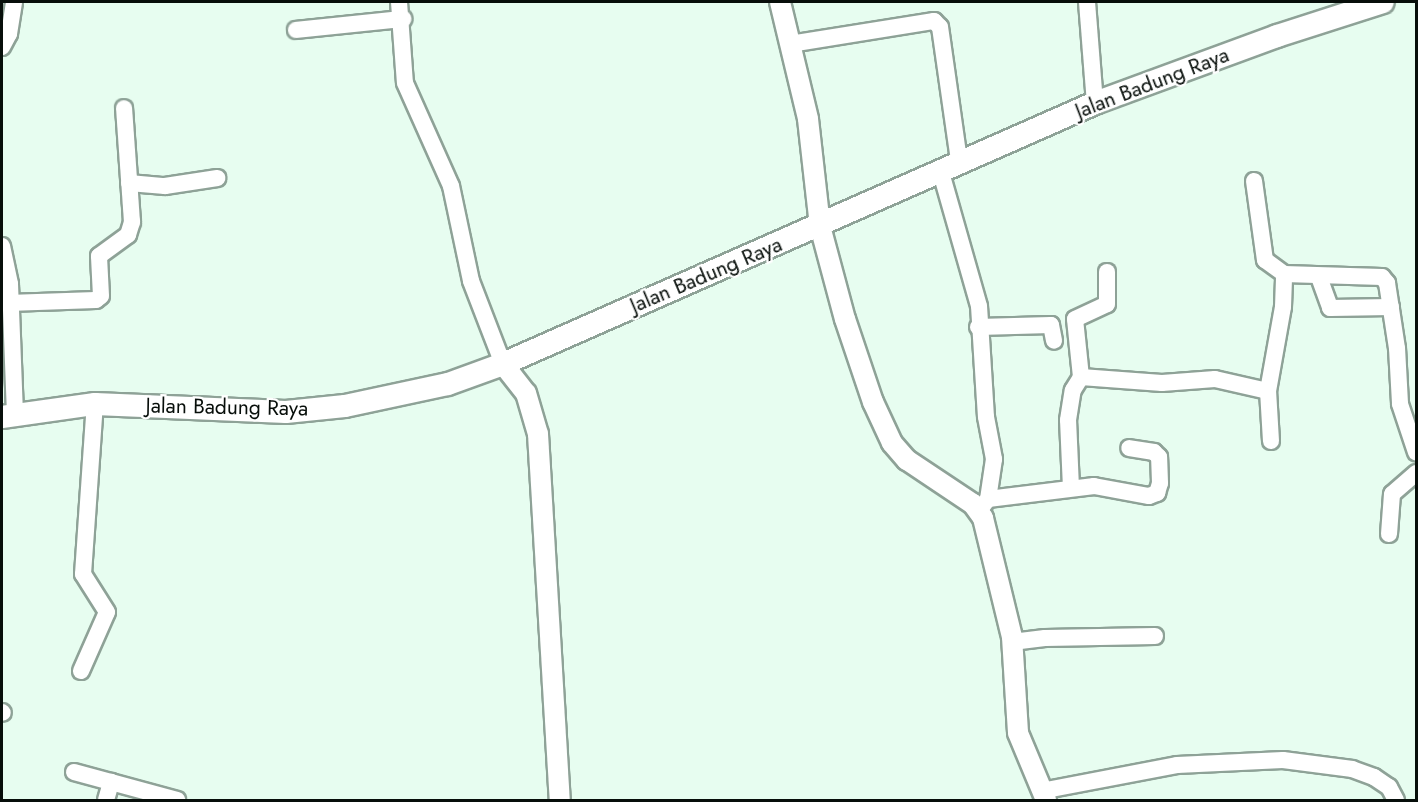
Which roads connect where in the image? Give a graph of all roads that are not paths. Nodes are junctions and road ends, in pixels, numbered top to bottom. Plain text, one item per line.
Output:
1 (14, 2) edge
2 (399, 2) edge
3 (780, 2) edge
4 (1087, 2) edge
5 (1383, 2) edge
6 (403, 19) junction
7 (296, 30) dead end
8 (790, 44) junction
9 (2, 47) edge
10 (1095, 103) junction
11 (124, 108) dead end
12 (950, 165) junction
13 (217, 178) dead end
14 (1254, 181) dead end
15 (129, 183) junction
16 (820, 226) junction
17 (2, 246) edge
18 (1107, 272) dead end
19 (1284, 274) junction
20 (1319, 277) junction
21 (8, 303) junction
22 (1391, 307) junction
23 (978, 327) junction
24 (1054, 341) dead end
25 (503, 364) junction
26 (1081, 377) junction
27 (1268, 391) junction
28 (95, 404) junction
29 (8, 416) edge
30 (1271, 441) dead end
31 (1129, 448) dead end
32 (1416, 452) edge
33 (1416, 474) edge
34 (1071, 488) junction
35 (984, 505) junction
36 (1389, 534) dead end
37 (1155, 636) dead end
38 (1012, 642) junction
39 (81, 671) dead end
40 (74, 772) dead end
41 (111, 783) junction
42 (1043, 796) edge
43 (106, 801) edge
44 (177, 801) edge
45 (560, 801) edge
46 (1396, 801) edge

1 - 9 street
2 - 6 street
3 - 8 street
4 - 10 street
5 - 10 main road, Jalan Badung Raya
6 - 7 street
6 - 25 street
8 - 12 street
8 - 16 street
10 - 12 main road, Jalan Badung Raya
11 - 15 street
12 - 16 main road, Jalan Badung Raya
12 - 23 street
13 - 15 street
14 - 19 street
15 - 21 street
16 - 25 main road, Jalan Badung Raya
16 - 35 street
17 - 21 street
18 - 26 street
19 - 20 street
19 - 27 street
20 - 22 street
20 - 22 street
21 - 29 street
22 - 32 street
23 - 24 street
23 - 35 street
25 - 28 main road, Jalan Badung Raya
25 - 45 street
26 - 27 street
26 - 34 street
27 - 30 street
28 - 29 main road, Jalan Badung Raya
28 - 39 street
31 - 34 street
33 - 36 street
34 - 35 street
35 - 38 street
37 - 38 street
38 - 42 street
40 - 41 street
41 - 43 street
41 - 44 street
42 - 46 street

